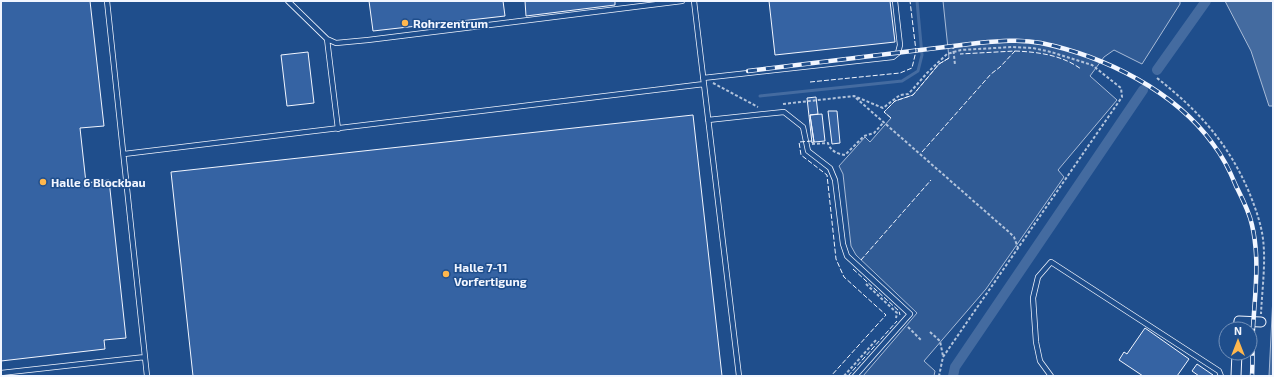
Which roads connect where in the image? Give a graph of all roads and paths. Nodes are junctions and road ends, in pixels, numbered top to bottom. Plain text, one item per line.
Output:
1 (107, 1) edge
2 (288, 1) edge
3 (682, 1) edge
4 (694, 1) edge
5 (895, 1) edge
6 (327, 39) junction
7 (953, 46) dead end
8 (954, 52) junction
9 (956, 65) dead end
10 (703, 78) junction
11 (1157, 78) dead end
12 (704, 84) junction
13 (854, 96) junction
14 (778, 105) dead end
15 (764, 106) dead end
16 (708, 120) junction
17 (884, 122) junction
18 (338, 129) junction
19 (807, 145) junction
20 (124, 154) junction
21 (1018, 248) junction
22 (863, 281) dead end
23 (897, 317) junction
24 (892, 322) dead end
25 (903, 322) junction
26 (1258, 322) edge
27 (1261, 322) joint
28 (930, 332) dead end
29 (881, 334) dead end
30 (922, 341) dead end
31 (145, 357) junction
32 (943, 357) junction
33 (1237, 361) edge
34 (1, 374) edge
35 (147, 376) edge
36 (739, 376) edge
37 (844, 376) edge
38 (855, 376) edge
39 (939, 376) edge
40 (1051, 376) edge
41 (1221, 376) edge
42 (1236, 376) edge

1 - 20 lane
2 - 6 lane
3 - 6 lane
4 - 10 lane
5 - 10 lane
6 - 18 lane
7 - 8 path
8 - 9 path
8 - 13 path
8 - 21 path
10 - 12 lane
10 - 15 path
11 - 27 path
12 - 16 lane
12 - 18 lane
13 - 14 path
13 - 17 path
16 - 19 lane
16 - 36 lane
17 - 19 path
17 - 21 path
18 - 20 lane
19 - 25 lane
20 - 31 lane
21 - 32 path
22 - 23 path
23 - 24 path
23 - 25 path
25 - 30 path
25 - 38 lane
26 - 27 street
28 - 32 path
29 - 37 path
31 - 34 lane
31 - 35 lane
32 - 39 path
33 - 42 street
40 - 41 lane

